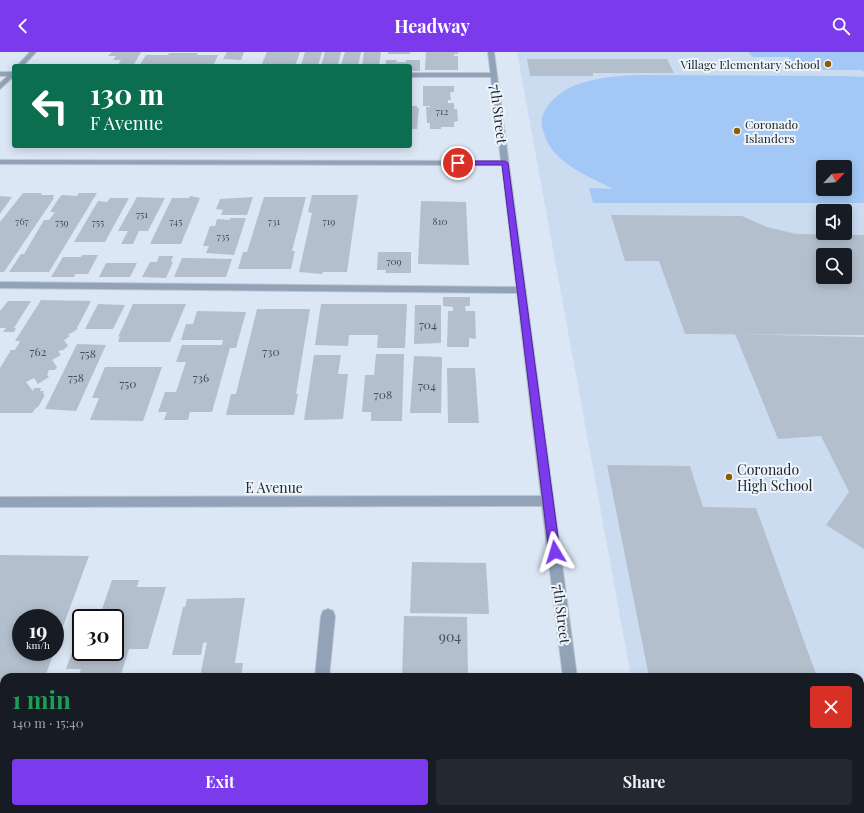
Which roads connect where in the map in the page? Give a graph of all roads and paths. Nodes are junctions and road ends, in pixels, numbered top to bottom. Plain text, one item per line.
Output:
1 (33, 52) edge
2 (491, 52) edge
3 (22, 64) edge
4 (12, 73) edge
5 (0, 74) edge
6 (12, 74) edge
7 (412, 75) edge
8 (494, 75) junction
9 (0, 87) edge
10 (0, 162) edge
11 (505, 163) junction
12 (0, 285) edge
13 (521, 290) junction
14 (548, 501) junction
15 (0, 502) edge
16 (328, 616) dead end
17 (322, 673) edge
18 (570, 673) edge

1 - 3 street
2 - 8 street, 7th Street
4 - 5 street
6 - 9 street
7 - 8 street
8 - 11 street, 7th Street
10 - 11 street
11 - 13 street, 7th Street
12 - 13 street
13 - 14 street, 7th Street
14 - 15 street, E Avenue
14 - 18 street, 7th Street
16 - 17 street

